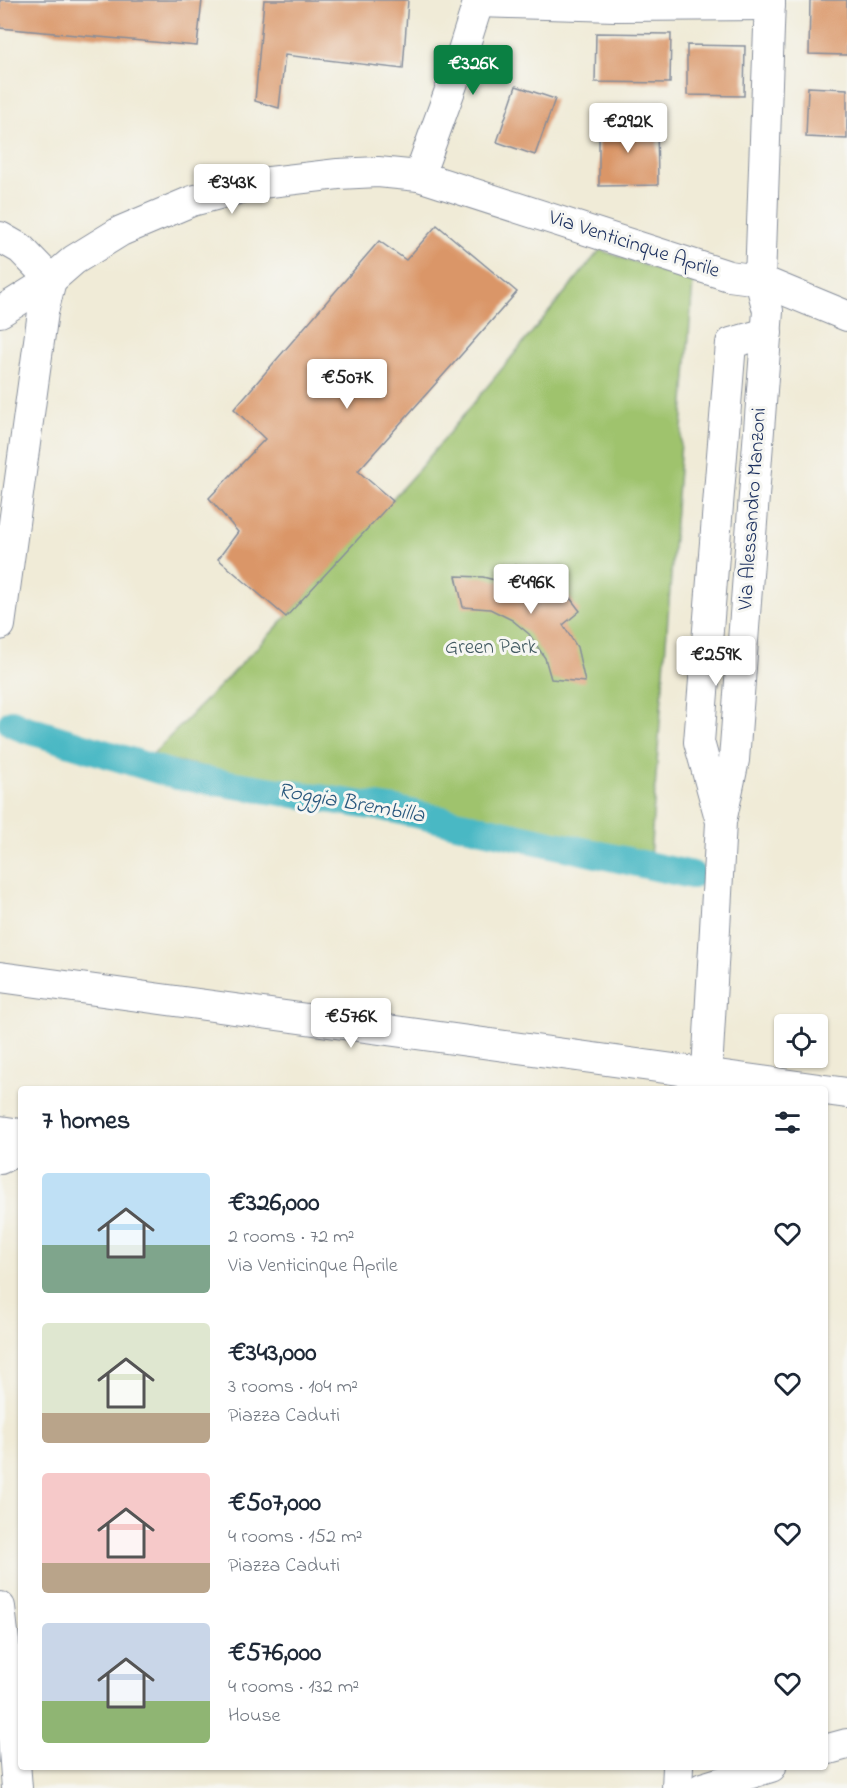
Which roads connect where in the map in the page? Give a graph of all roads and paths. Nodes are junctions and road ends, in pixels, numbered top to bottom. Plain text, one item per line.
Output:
1 (478, 1) edge
2 (770, 3) edge
3 (419, 176) junction
4 (0, 237) edge
5 (51, 279) junction
6 (760, 280) junction
7 (0, 312) edge
8 (847, 316) edge
9 (0, 625) edge
10 (0, 977) edge
11 (707, 1081) edge
12 (777, 1086) edge
13 (828, 1090) edge
14 (847, 1093) edge
15 (0, 1131) edge
16 (18, 1134) edge
17 (18, 1150) edge
18 (0, 1160) edge
19 (0, 1610) edge
20 (14, 1674) edge
21 (847, 1744) edge
22 (828, 1749) edge
23 (678, 1770) edge
24 (761, 1770) edge
25 (17, 1788) edge
26 (677, 1788) edge
27 (702, 1788) edge

1 - 2 street
1 - 3 street
2 - 6 street, Via Alessandro Manzoni
3 - 5 street, Via Venticinque Aprile
3 - 6 street, Via Venticinque Aprile
4 - 5 street
5 - 7 street, Via Venticinque Aprile
5 - 9 street
6 - 8 street, Via Venticinque Aprile
6 - 11 street, Via Alessandro Manzoni
10 - 11 street
11 - 12 street
13 - 14 street
15 - 16 street
17 - 18 street
19 - 20 street
20 - 25 street
21 - 22 street
23 - 26 street
24 - 27 street

